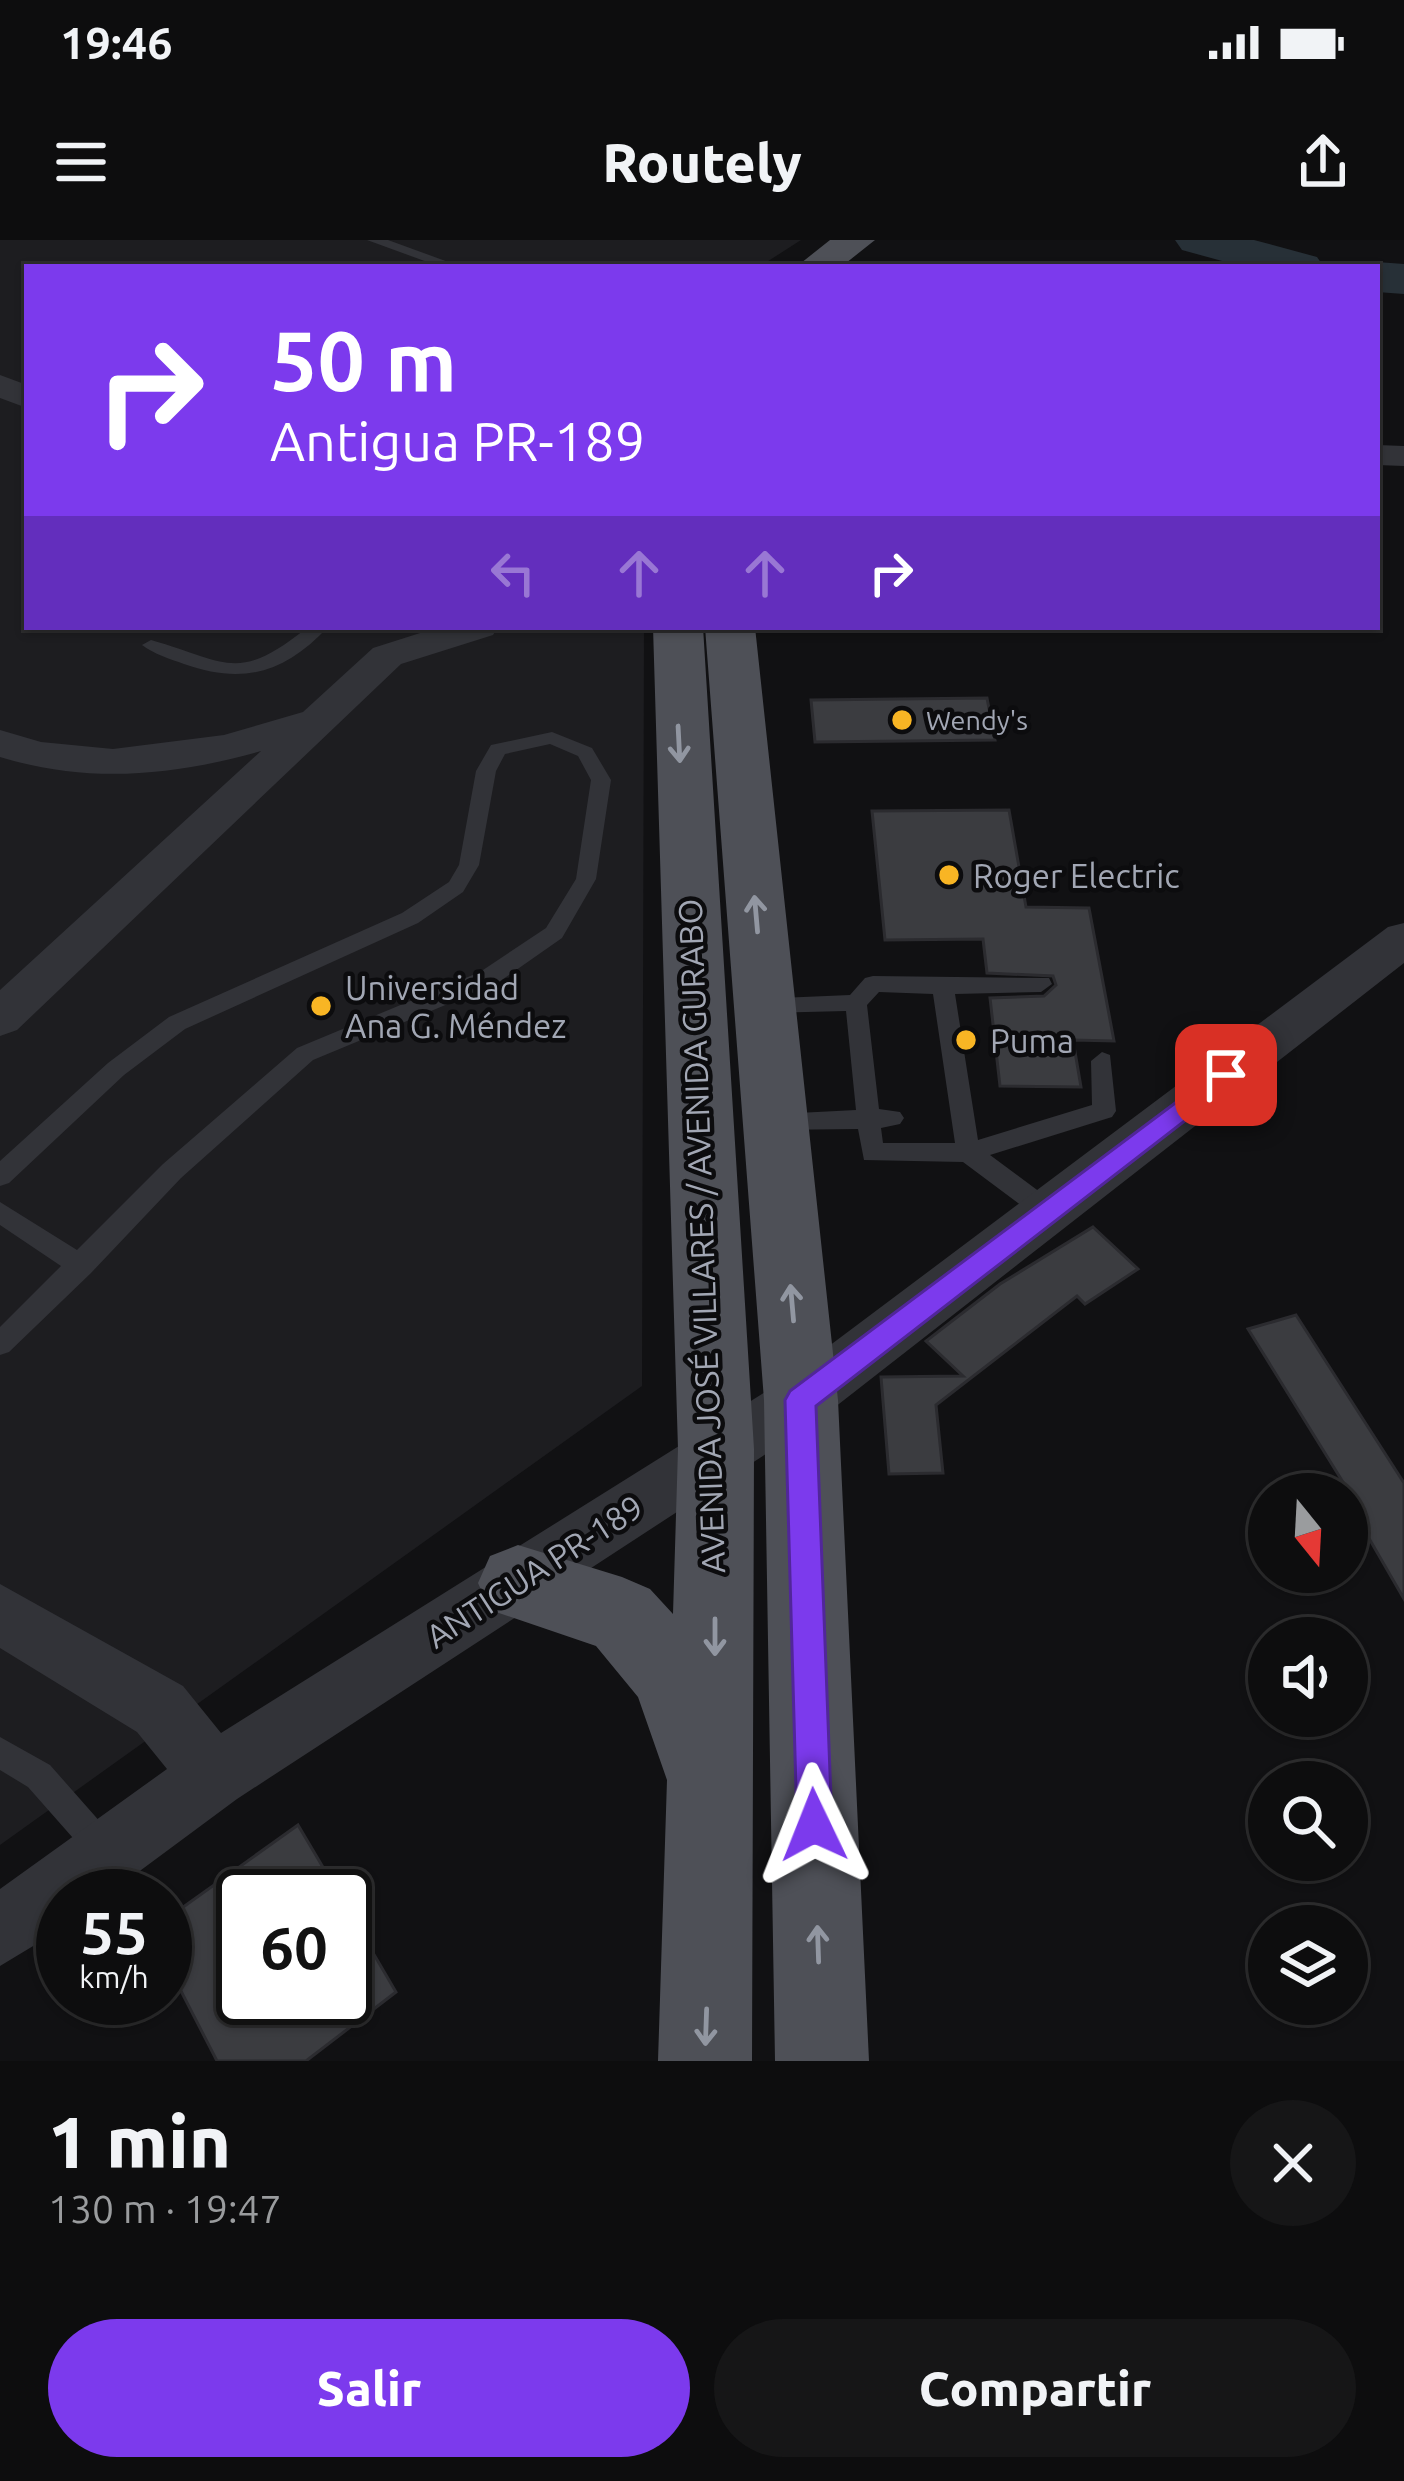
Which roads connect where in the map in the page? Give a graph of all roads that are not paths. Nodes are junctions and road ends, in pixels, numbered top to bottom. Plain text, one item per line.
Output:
1 (374, 240) edge
2 (446, 264) edge
3 (315, 630) edge
4 (469, 630) edge
5 (678, 630) edge
6 (730, 630) edge
7 (152, 645) dead end
8 (323, 716) junction
9 (0, 742) edge
10 (1404, 938) edge
11 (1041, 984) dead end
12 (943, 986) junction
13 (856, 1003) junction
14 (764, 1005) junction
15 (0, 1018) edge
16 (886, 1027) dead end
17 (859, 1028) junction
18 (1102, 1061) dead end
19 (880, 1118) junction
20 (776, 1124) junction
21 (968, 1152) junction
22 (0, 1177) edge
23 (1048, 1211) junction
24 (0, 1212) edge
25 (82, 1266) junction
26 (0, 1344) edge
27 (801, 1400) junction
28 (716, 1449) junction
29 (518, 1583) junction
30 (0, 1614) edge
31 (0, 1751) edge
32 (214, 1776) junction
33 (713, 1796) junction
34 (107, 1853) junction
35 (0, 1931) edge
36 (705, 2061) edge
37 (822, 2061) edge

1 - 2 lane
3 - 7 lane
4 - 8 street
5 -> 28 main road, AVENIDA JOSÉ VILLARES / AVENIDA GURABO
14 -> 6 main road, AVENIDA JOSÉ VILLARES / AVENIDA GURABO
8 - 9 street
8 - 15 street
10 - 23 street, ANTIGUA PR-189
11 - 12 lane
12 - 13 lane
12 - 21 lane
13 - 14 lane
13 - 17 lane
14 - 20 main road, AVENIDA JOSÉ VILLARES / AVENIDA GURABO
16 - 17 lane
17 - 19 lane
18 - 21 lane
19 - 20 lane
19 - 21 lane
27 -> 20 main road, AVENIDA JOSÉ VILLARES / AVENIDA GURABO
21 - 23 lane
22 - 25 lane
23 - 27 street, ANTIGUA PR-189
24 - 25 lane
25 - 26 lane
27 - 28 street, ANTIGUA PR-189
37 -> 27 main road, AVENIDA JOSÉ VILLARES / AVENIDA GURABO
28 - 29 street, ANTIGUA PR-189
28 -> 33 main road, AVENIDA JOSÉ VILLARES / AVENIDA GURABO
29 - 32 street, ANTIGUA PR-189
29 - 33 main road
30 - 32 street
31 - 34 lane
32 - 34 street, ANTIGUA PR-189
33 -> 36 main road, AVENIDA JOSÉ VILLARES / AVENIDA GURABO
34 - 35 street, ANTIGUA PR-189

